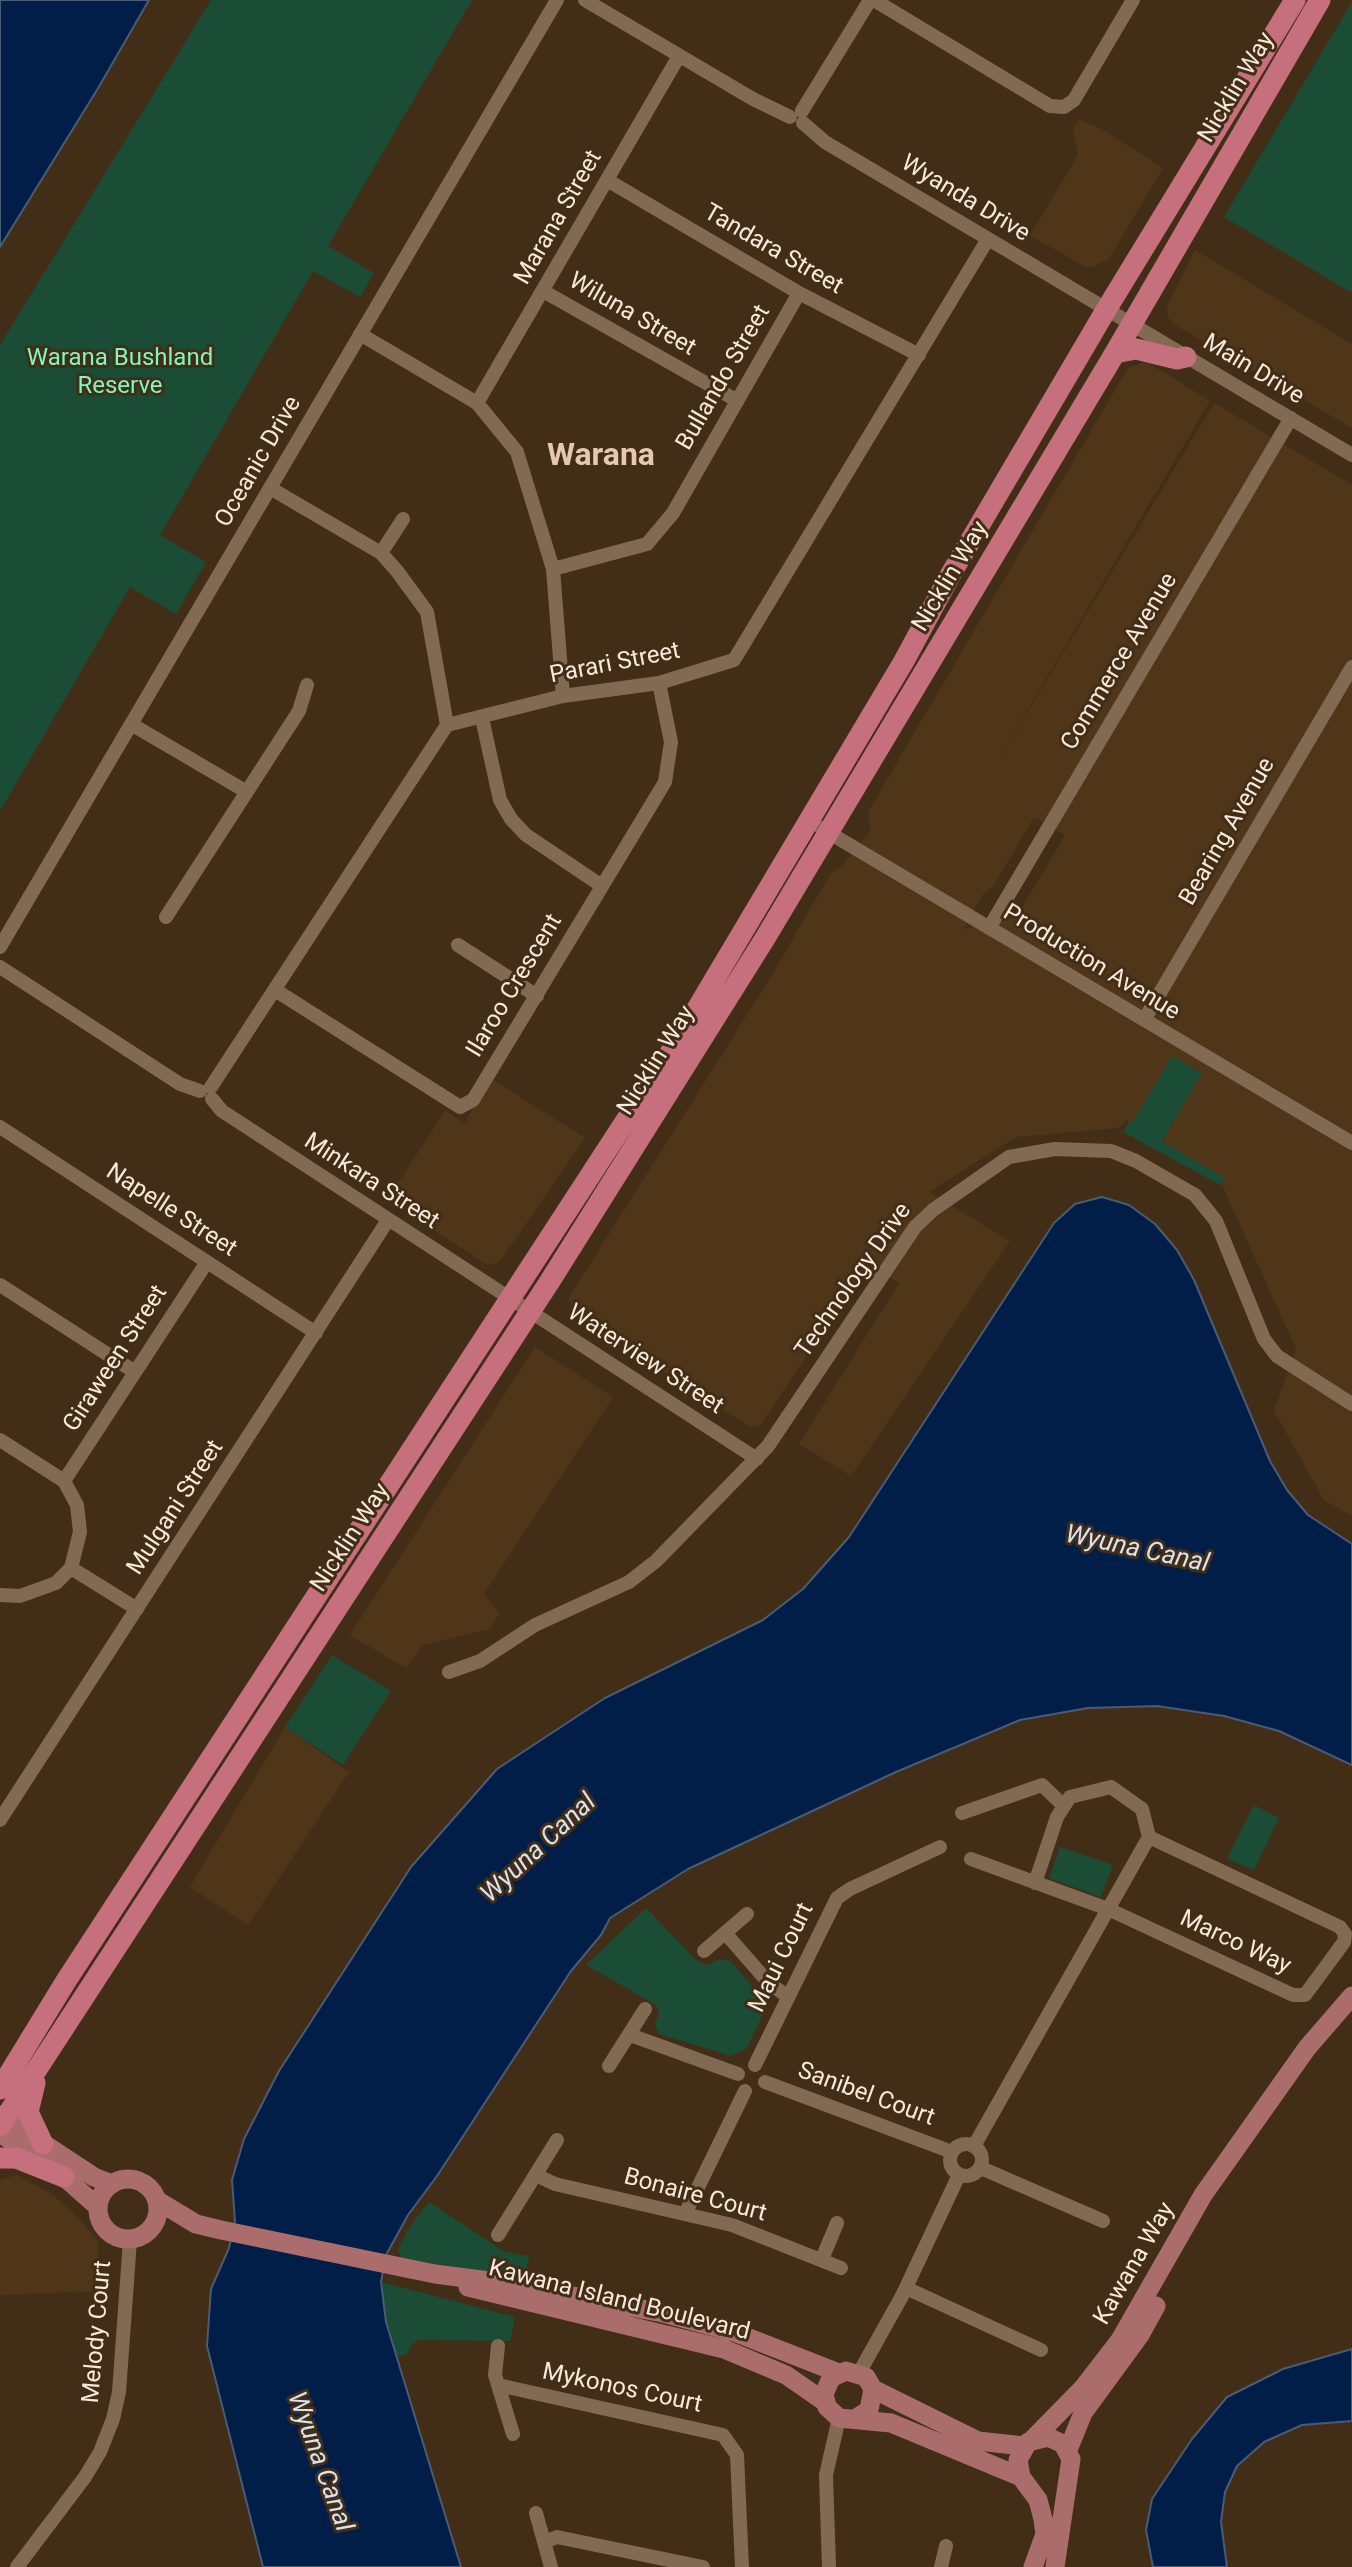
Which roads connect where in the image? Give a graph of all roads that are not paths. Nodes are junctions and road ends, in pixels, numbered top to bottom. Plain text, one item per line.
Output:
1 (557, 0) edge
2 (585, 0) edge
3 (872, 0) edge
4 (1133, 0) edge
5 (1295, 0) edge
6 (1320, 0) edge
7 (679, 56) junction
8 (798, 117) junction
9 (607, 180) junction
10 (988, 239) junction
11 (543, 291) junction
12 (799, 293) junction
13 (1106, 310) junction
14 (1132, 325) junction
15 (360, 334) junction
16 (1115, 353) junction
17 (919, 355) junction
18 (1186, 356) junction
19 (736, 400) junction
20 (477, 403) junction
21 (1291, 418) junction
22 (1352, 455) edge
23 (270, 488) junction
24 (402, 519) dead end
25 (381, 553) junction
26 (553, 569) junction
27 (1352, 667) edge
28 (659, 683) junction
29 (307, 685) dead end
30 (563, 695) junction
31 (482, 718) junction
32 (131, 724) junction
33 (447, 725) junction
34 (247, 792) junction
35 (808, 820) junction
36 (829, 834) junction
37 (602, 886) junction
38 (166, 917) dead end
39 (989, 929) junction
40 (458, 945) dead end
41 (0, 947) edge
42 (0, 967) edge
43 (275, 990) junction
44 (537, 996) junction
45 (1144, 1020) junction
46 (208, 1092) junction
47 (1352, 1124) edge
48 (0, 1127) edge
49 (1348, 1141) edge
50 (388, 1220) junction
51 (206, 1262) junction
52 (0, 1285) edge
53 (509, 1299) junction
54 (530, 1312) junction
55 (316, 1333) junction
56 (135, 1372) junction
57 (1352, 1404) edge
58 (0, 1440) edge
59 (757, 1459) junction
60 (64, 1480) junction
61 (71, 1568) junction
62 (0, 1595) edge
63 (137, 1609) junction
64 (449, 1672) dead end
65 (1064, 1806) junction
66 (962, 1813) dead end
67 (0, 1820) edge
68 (1149, 1837) junction
69 (940, 1847) dead end
70 (971, 1859) dead end
71 (1035, 1882) junction
72 (1108, 1909) junction
73 (747, 1914) dead end
74 (726, 1934) junction
75 (704, 1951) dead end
76 (1352, 1996) edge
77 (788, 1997) junction
78 (645, 2009) dead end
79 (630, 2035) junction
80 (29, 2062) junction
81 (609, 2066) dead end
82 (755, 2066) junction
83 (0, 2069) edge
84 (738, 2074) junction
85 (765, 2082) junction
86 (0, 2089) edge
87 (745, 2091) junction
88 (1268, 2103) junction
89 (1, 2123) edge
90 (556, 2140) dead end
91 (43, 2144) junction
92 (974, 2146) junction
93 (952, 2151) junction
94 (0, 2158) edge
95 (981, 2168) junction
96 (536, 2175) junction
97 (959, 2175) junction
98 (64, 2177) junction
99 (112, 2184) junction
100 (158, 2201) junction
101 (98, 2207) junction
102 (686, 2212) junction
103 (1102, 2221) dead end
104 (837, 2223) dead end
105 (196, 2224) junction
106 (149, 2232) junction
107 (498, 2235) dead end
108 (130, 2240) junction
109 (822, 2259) junction
110 (841, 2268) dead end
111 (435, 2274) junction
112 (906, 2288) junction
113 (498, 2346) dead end
114 (1041, 2350) dead end
115 (839, 2373) junction
116 (859, 2373) junction
117 (498, 2385) junction
118 (873, 2389) junction
119 (825, 2402) junction
120 (847, 2419) junction
121 (513, 2434) dead end
122 (1028, 2443) junction
123 (1068, 2450) junction
124 (1066, 2480) junction
125 (1025, 2481) junction
126 (536, 2513) dead end
127 (544, 2542) junction
128 (946, 2546) dead end
129 (17, 2567) edge
130 (551, 2567) edge
131 (703, 2567) edge
132 (742, 2567) edge
133 (829, 2567) edge
134 (940, 2567) edge
135 (1033, 2567) edge
136 (1055, 2567) edge

1 - 15 street, Oceanic Drive
2 - 7 street, Wyanda Drive
3 - 4 street
3 - 8 street
5 - 13 highway, Nicklin Way
6 - 14 highway, Nicklin Way
7 - 8 street, Wyanda Drive
7 - 9 street, Marana Street
8 - 10 street, Wyanda Drive
9 - 11 street, Marana Street
9 - 12 street, Tandara Street
10 - 13 street, Wyanda Drive
10 - 17 street, Parari Street
11 - 19 street, Wiluna Street
11 - 20 street, Marana Street
12 - 17 street, Tandara Street
12 - 19 street, Bullando Street
13 - 14 street, Wyanda Drive
13 - 35 highway, Nicklin Way
14 - 16 highway, Nicklin Way
14 - 18 street, Main Drive
15 - 20 street
15 - 23 street, Oceanic Drive
16 - 18 highway
16 - 36 highway, Nicklin Way
17 - 28 street, Parari Street
18 - 21 street, Main Drive
19 - 26 street, Bullando Street
20 - 26 street
21 - 22 street, Main Drive
21 - 39 street, Commerce Avenue
23 - 25 street
23 - 32 street, Oceanic Drive
24 - 25 street
25 - 33 street
26 - 30 street
27 - 45 street, Bearing Avenue
28 - 30 street, Parari Street
28 - 37 street, Ilaroo Crescent
29 - 34 street
30 - 31 street, Parari Street
31 - 33 street, Parari Street
31 - 37 street
32 - 34 street
32 - 41 street, Oceanic Drive
33 - 43 street
34 - 38 street
35 - 36 street, Production Avenue
35 - 53 highway, Nicklin Way
36 - 39 street, Production Avenue
36 - 54 highway, Nicklin Way
37 - 44 street, Ilaroo Crescent
39 - 45 street, Production Avenue
40 - 44 street
42 - 46 street, Minkara Street
43 - 44 street, Ilaroo Crescent
43 - 46 street
45 - 49 street, Production Avenue
46 - 50 street, Minkara Street
47 - 49 street
48 - 51 street, Napelle Street
50 - 53 street, Minkara Street
50 - 55 street, Mulgani Street
51 - 55 street, Napelle Street
51 - 56 street, Giraween Street
52 - 56 street
53 - 54 street, Waterview Street
53 - 80 highway, Nicklin Way
54 - 59 street, Waterview Street
54 - 80 highway, Nicklin Way
55 - 63 street, Mulgani Street
56 - 60 street, Giraween Street
57 - 59 street, Technology Drive
58 - 60 street
59 - 64 street, Technology Drive
60 - 61 street
61 - 62 street
61 - 63 street
63 - 67 street, Mulgani Street
65 - 66 street
65 - 68 street
65 - 71 street
68 - 72 street
68 - 72 street, Marco Way
69 - 77 street, Maui Court
70 - 71 street
71 - 72 street
72 - 92 street
73 - 74 street
74 - 75 street
74 - 77 street
76 - 88 main road, Kawana Way
77 - 82 street, Maui Court
78 - 79 street
79 - 81 street
79 - 84 street
80 - 83 highway
80 - 86 highway, Nicklin Way
80 - 89 highway, Nicklin Way
80 - 91 highway
82 - 84 street
82 - 85 street
84 - 87 street
85 - 87 street
85 - 93 street, Sanibel Court
87 - 102 street
88 - 122 main road, Kawana Way
88 - 123 main road, Kawana Way
89 - 91 main road
89 - 98 main road
90 - 96 street
91 - 99 main road
92 - 93 street
92 - 95 street
93 - 97 street
94 - 98 highway
95 - 97 street
95 - 103 street
96 - 102 street, Bonaire Court
96 - 107 street
97 - 112 street
98 - 101 main road
99 - 100 main road
99 - 101 main road
100 - 105 main road, Kawana Island Boulevard
100 - 106 main road
101 - 108 main road
102 - 109 street, Bonaire Court
104 - 109 street
105 - 106 main road, Kawana Island Boulevard
105 - 111 main road, Kawana Island Boulevard
106 - 108 main road
108 - 129 street, Melody Court
109 - 110 street, Bonaire Court
111 - 115 main road, Kawana Island Boulevard
111 - 119 main road, Kawana Island Boulevard
112 - 114 street
112 - 116 street
113 - 117 street
115 - 116 main road
115 - 119 main road
116 - 118 main road
117 - 121 street
117 - 132 street, Mykonos Court
118 - 120 main road
118 - 122 main road
119 - 120 main road
120 - 125 main road
120 - 133 street
122 - 123 main road
122 - 125 main road
123 - 124 main road
124 - 125 main road
124 - 136 main road
125 - 135 main road
126 - 127 street
127 - 130 street
127 - 131 street
128 - 134 street

